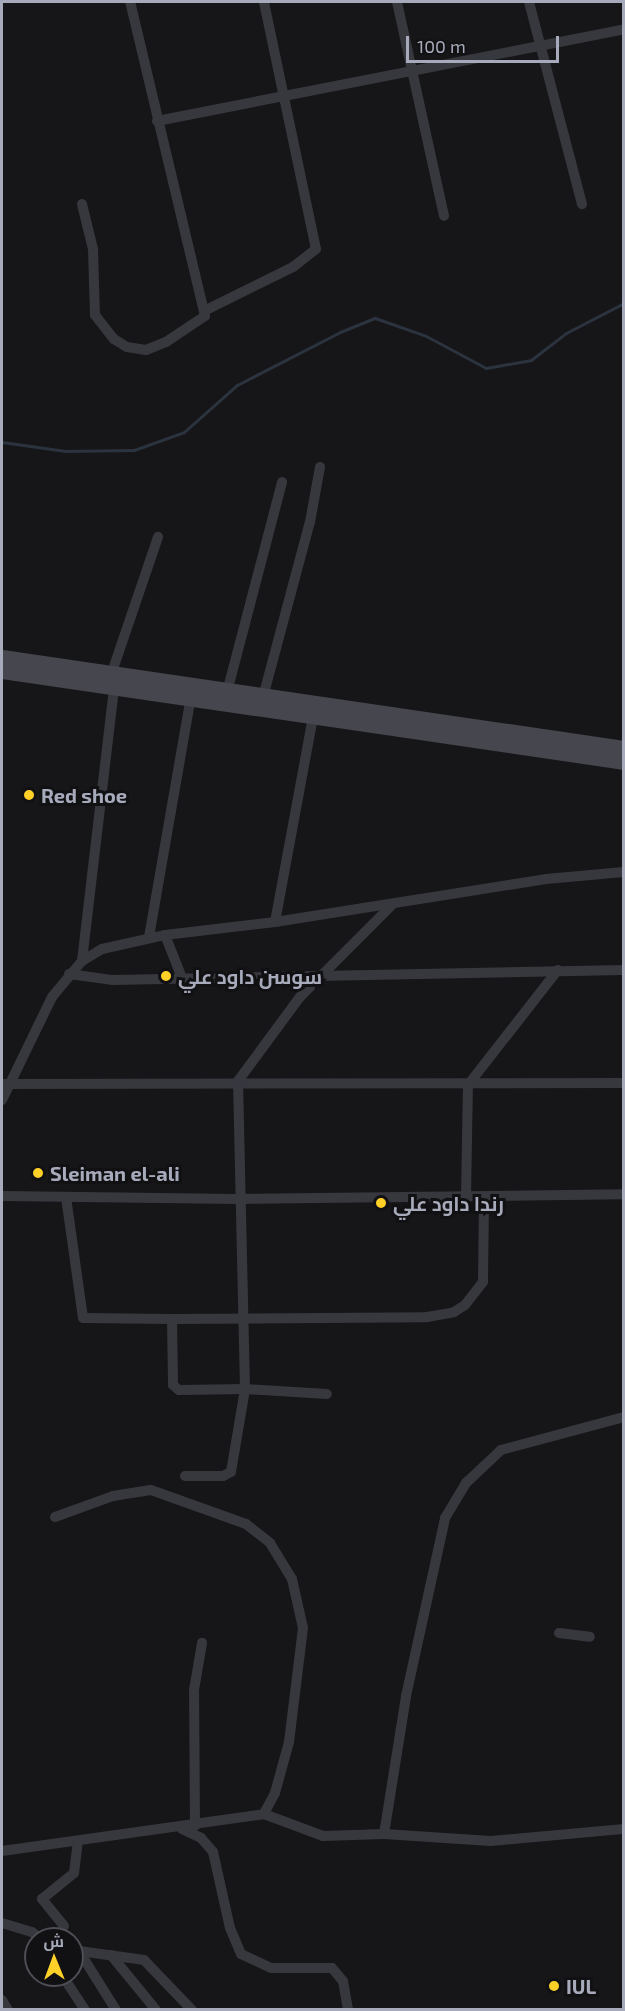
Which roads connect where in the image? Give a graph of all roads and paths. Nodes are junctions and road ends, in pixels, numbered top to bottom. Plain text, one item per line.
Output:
1 (130, 2) edge
2 (264, 2) edge
3 (397, 2) edge
4 (529, 2) edge
5 (624, 29) edge
6 (539, 46) junction
7 (412, 72) junction
8 (282, 98) junction
9 (157, 121) junction
10 (82, 204) dead end
11 (582, 204) dead end
12 (444, 216) dead end
13 (206, 310) junction
14 (320, 467) dead end
15 (282, 482) dead end
16 (158, 537) dead end
17 (2, 657) edge
18 (2, 671) edge
19 (112, 681) junction
20 (227, 692) junction
21 (191, 697) junction
22 (263, 697) junction
23 (313, 716) junction
24 (624, 748) edge
25 (624, 762) edge
26 (624, 872) edge
27 (392, 905) junction
28 (274, 922) junction
29 (165, 935) junction
30 (149, 937) junction
31 (82, 961) junction
32 (558, 970) junction
33 (624, 970) edge
34 (69, 974) junction
35 (318, 977) junction
36 (182, 978) junction
37 (238, 1081) junction
38 (624, 1083) edge
39 (5, 1085) edge
40 (468, 1085) junction
41 (2, 1100) edge
42 (624, 1194) edge
43 (2, 1196) edge
44 (466, 1196) junction
45 (484, 1196) junction
46 (66, 1197) junction
47 (238, 1199) junction
48 (241, 1318) junction
49 (172, 1319) junction
50 (245, 1389) junction
51 (327, 1394) dead end
52 (624, 1417) edge
53 (185, 1476) dead end
54 (55, 1517) dead end
55 (559, 1633) dead end
56 (590, 1638) dead end
57 (202, 1642) dead end
58 (264, 1814) junction
59 (195, 1826) junction
60 (182, 1828) junction
61 (624, 1829) edge
62 (384, 1834) junction
63 (78, 1841) junction
64 (2, 1851) edge
65 (2, 1923) edge
66 (64, 1926) dead end
67 (24, 1930) edge
68 (84, 1952) edge
69 (111, 1955) junction
70 (84, 1964) edge
71 (70, 1987) edge
72 (2, 2000) edge
73 (8, 2010) edge
74 (85, 2010) edge
75 (116, 2010) edge
76 (156, 2010) edge
77 (192, 2010) edge
78 (348, 2010) edge

1 - 9 street
2 - 8 street
3 - 7 street
4 - 6 street
5 - 6 street
6 - 7 street
6 - 11 street
7 - 8 street
7 - 12 street
8 - 9 street
8 - 13 street
9 - 13 street
10 - 13 street
14 - 22 street
15 - 20 street
16 - 19 street
17 - 19 main road
18 - 19 main road
19 - 20 main road
19 - 21 main road
19 - 31 street
20 - 22 main road
21 - 23 main road
21 - 30 street
22 - 24 main road
23 - 25 main road
23 - 28 street
26 - 27 street
27 - 28 street
27 - 35 street
28 - 29 street
29 - 30 street
29 - 36 street
30 - 31 street
31 - 34 street
32 - 33 street
32 - 35 street
32 - 40 street
34 - 36 street
34 - 39 street
35 - 36 street
35 - 37 street
37 - 39 street
37 - 40 street
37 - 47 street
38 - 40 street
39 - 41 street
40 - 44 street
42 - 45 street
43 - 46 street
44 - 45 street
44 - 47 street
45 - 48 street
46 - 47 street
46 - 49 street
47 - 48 street
48 - 49 street
48 - 50 street
49 - 50 street
50 - 51 street
50 - 53 street
52 - 62 street
54 - 58 street
55 - 56 street
57 - 59 street
58 - 59 street
58 - 62 street
59 - 60 street
60 - 63 street
60 - 78 street
61 - 62 street
63 - 64 street
63 - 66 street
65 - 67 street
68 - 69 street
69 - 76 street
69 - 77 street
70 - 75 street
71 - 74 street
72 - 73 street

